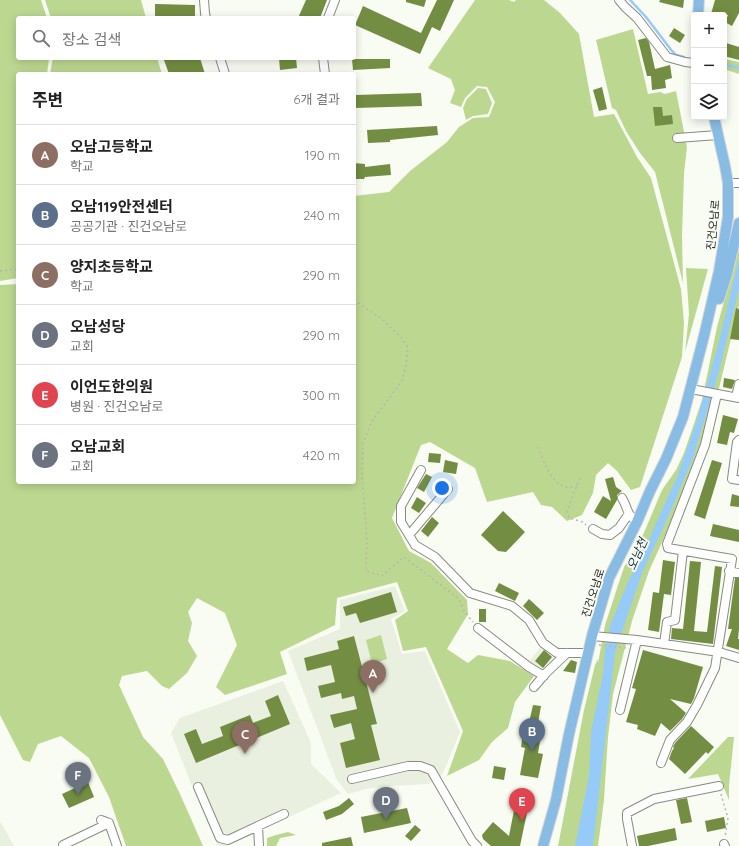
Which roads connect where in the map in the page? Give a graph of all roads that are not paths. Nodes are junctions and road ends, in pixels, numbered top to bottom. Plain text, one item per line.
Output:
1 (204, 0) edge
2 (335, 0) edge
3 (619, 0) edge
4 (699, 0) edge
5 (698, 12) edge
6 (206, 16) edge
7 (329, 16) edge
8 (221, 60) edge
9 (323, 60) edge
10 (691, 63) edge
11 (224, 72) edge
12 (325, 72) edge
13 (715, 120) edge
14 (718, 135) junction
15 (677, 138) dead end
16 (728, 183) junction
17 (739, 183) edge
18 (739, 223) edge
19 (704, 336) junction
20 (739, 384) edge
21 (694, 389) junction
22 (715, 394) junction
23 (737, 397) edge
24 (739, 440) edge
25 (421, 470) dead end
26 (739, 480) edge
27 (448, 489) dead end
28 (622, 498) dead end
29 (628, 515) junction
30 (637, 522) junction
31 (593, 529) road end
32 (409, 535) junction
33 (683, 551) junction
34 (729, 571) junction
35 (739, 573) edge
36 (478, 628) road end
37 (597, 636) junction
38 (638, 640) junction
39 (664, 644) junction
40 (719, 652) junction
41 (567, 653) junction
42 (588, 654) junction
43 (739, 658) edge
44 (544, 676) junction
45 (534, 687) dead end
46 (620, 710) dead end
47 (661, 763) dead end
48 (352, 779) dead end
49 (719, 786) road end
50 (198, 787) dead end
51 (284, 814) dead end
52 (101, 820) dead end
53 (109, 823) junction
54 (258, 826) junction
55 (63, 845) dead end
56 (117, 846) edge
57 (259, 846) edge
58 (477, 846) edge
59 (543, 846) edge
60 (632, 846) edge

1 - 6 street
2 - 7 street
3 - 10 street
4 - 5 main road
8 - 11 street
9 - 12 street
13 - 14 main road, 진건오남로
14 - 15 street
14 - 16 main road, 진건오남로
16 - 17 street
16 - 19 main road, 진건오남로
18 - 19 main road, 진건오남로
19 - 21 main road, 진건오남로
20 - 23 street
21 - 22 street
21 - 30 main road, 진건오남로
22 - 23 street
22 - 33 street
24 - 26 street
25 - 32 street
27 - 32 street
28 - 29 street
29 - 30 street
29 - 31 street
30 - 37 main road, 진건오남로
32 - 41 street
33 - 34 street
33 - 39 street
34 - 35 street
34 - 40 street
36 - 44 street
37 - 38 street
37 - 42 main road, 진건오남로
38 - 39 street
38 - 46 street
39 - 40 street
40 - 43 street
40 - 47 street
41 - 42 street
41 - 44 street
42 - 59 main road, 진건오남로
44 - 45 street
48 - 58 street
49 - 60 street
50 - 54 street
51 - 54 street
52 - 53 street
53 - 55 street
53 - 56 street
54 - 57 street

